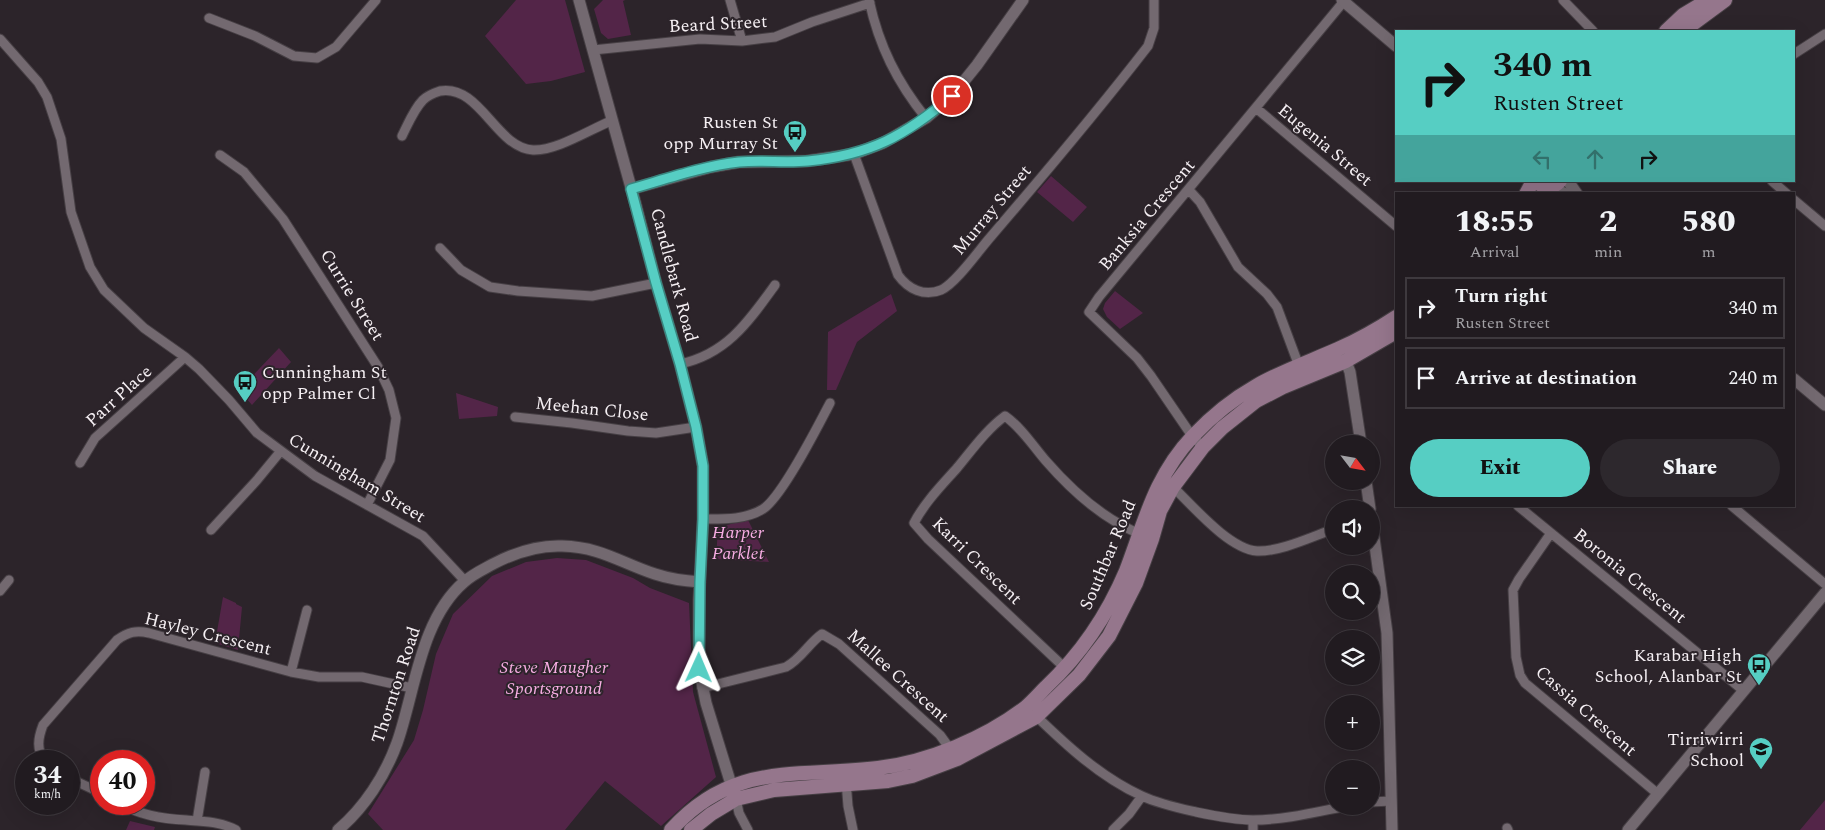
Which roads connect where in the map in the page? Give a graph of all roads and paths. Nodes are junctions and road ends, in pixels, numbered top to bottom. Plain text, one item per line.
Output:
1 (376, 0) edge
2 (579, 0) edge
3 (730, 0) edge
4 (1023, 0) edge
5 (1154, 0) edge
6 (1563, 0) edge
7 (1708, 0) edge
8 (1725, 0) edge
9 (1343, 1) edge
10 (869, 2) edge
11 (209, 18) dead end
12 (1592, 30) edge
13 (1667, 30) edge
14 (1684, 30) edge
15 (1825, 34) edge
16 (0, 39) edge
17 (742, 41) junction
18 (1395, 45) edge
19 (593, 50) junction
20 (1795, 53) edge
21 (1256, 108) junction
22 (926, 118) junction
23 (611, 121) junction
24 (402, 136) dead end
25 (854, 154) junction
26 (220, 155) dead end
27 (1536, 182) edge
28 (1773, 182) edge
29 (1550, 187) edge
30 (631, 189) junction
31 (1189, 190) junction
32 (1785, 192) edge
33 (1795, 201) edge
34 (1395, 225) edge
35 (1825, 226) edge
36 (440, 248) dead end
37 (656, 283) junction
38 (775, 285) dead end
39 (1395, 318) edge
40 (1395, 332) edge
41 (1344, 354) junction
42 (185, 357) junction
43 (680, 364) junction
44 (1299, 366) junction
45 (1795, 380) edge
46 (830, 403) dead end
47 (1825, 405) edge
48 (515, 417) dead end
49 (696, 427) junction
50 (1360, 435) edge
51 (1192, 436) junction
52 (1203, 447) junction
53 (280, 452) junction
54 (80, 464) dead end
55 (1173, 487) junction
56 (367, 505) junction
57 (1519, 507) edge
58 (1733, 507) edge
59 (703, 519) junction
60 (211, 530) dead end
61 (1325, 532) edge
62 (1551, 533) junction
63 (1138, 534) junction
64 (1152, 539) junction
65 (1376, 555) edge
66 (9, 580) dead end
67 (465, 581) junction
68 (700, 582) junction
69 (1825, 584) edge
70 (0, 591) edge
71 (1825, 593) edge
72 (307, 610) dead end
73 (1066, 668) junction
74 (291, 672) junction
75 (412, 688) junction
76 (702, 688) junction
77 (1744, 691) junction
78 (1031, 712) junction
79 (39, 750) edge
80 (954, 754) junction
81 (846, 770) junction
82 (205, 772) dead end
83 (846, 786) junction
84 (734, 792) junction
85 (1658, 794) junction
86 (1142, 796) junction
87 (1391, 801) junction
88 (1380, 802) edge
89 (1325, 810) edge
90 (149, 815) edge
91 (1253, 820) junction
92 (197, 821) junction
93 (236, 830) edge
94 (338, 830) edge
95 (671, 830) edge
96 (691, 830) edge
97 (748, 830) edge
98 (852, 830) edge
99 (1113, 830) edge
100 (1253, 830) edge
101 (1392, 830) edge
102 (1628, 830) edge

1 - 11 street
2 - 19 street, Candlebark Road
3 - 17 street
4 - 22 street
5 - 25 street, Murray Street
6 - 12 street
7 - 13 main road
8 - 14 main road
9 - 18 street
9 - 21 street, Banksia Crescent
10 - 17 street, Beard Street
10 - 22 street
15 - 20 street
16 - 42 street, Cunningham Street
17 - 19 street, Beard Street
19 - 23 street, Candlebark Road
21 - 31 street, Banksia Crescent
21 - 34 street, Eugenia Street
22 - 25 street
23 - 24 street
23 - 30 street, Candlebark Road
25 - 30 street
26 - 56 street, Currie Street
27 - 29 main road
28 - 32 street
30 - 37 street, Candlebark Road
31 - 44 street
31 - 51 street, Banksia Crescent
33 - 35 street
36 - 37 street
37 - 43 street, Candlebark Road
38 - 43 street
39 - 41 main road, Southbar Road
40 - 41 main road, Southbar Road
41 - 44 main road, Southbar Road
41 - 50 street
41 - 52 main road, Southbar Road
42 - 53 street, Cunningham Street
42 - 54 street, Parr Place
43 - 49 street, Candlebark Road
44 - 51 main road, Southbar Road
45 - 47 street
46 - 59 street
48 - 49 street, Meehan Close
49 - 59 street, Candlebark Road
51 - 52 street, Banksia Crescent
51 - 63 main road, Southbar Road
52 - 55 main road, Southbar Road
53 - 56 street, Cunningham Street
53 - 60 street
55 - 61 street
55 - 64 main road, Southbar Road
56 - 67 street, Cunningham Street
57 - 62 street, Boronia Crescent
58 - 69 street
59 - 68 street, Candlebark Road
62 - 77 street, Boronia Crescent
62 - 85 street, Cassia Crescent
63 - 64 street, Karri Crescent
63 - 73 main road, Southbar Road
63 - 73 street, Karri Crescent
64 - 78 main road, Southbar Road
65 - 87 street
66 - 70 street
67 - 68 street, Thornton Road
67 - 75 street, Thornton Road
68 - 76 street, Candlebark Road
71 - 77 street
72 - 74 street
73 - 78 main road, Southbar Road
74 - 75 street, Hayley Crescent
74 - 79 street, Hayley Crescent
75 - 94 street, Thornton Road
76 - 80 street, Mallee Crescent
76 - 84 street, Candlebark Road
77 - 85 street
78 - 80 main road, Southbar Road
78 - 86 street
80 - 81 main road, Southbar Road
80 - 83 main road, Southbar Road
81 - 83 street
81 - 84 main road, Southbar Road
82 - 92 street
83 - 84 main road, Southbar Road
83 - 98 street
84 - 95 main road, Southbar Road
84 - 96 main road, Southbar Road
84 - 97 street
85 - 102 street
86 - 91 street
86 - 99 street
87 - 88 street
87 - 101 street
89 - 91 street
90 - 92 street
91 - 100 street
92 - 93 street

